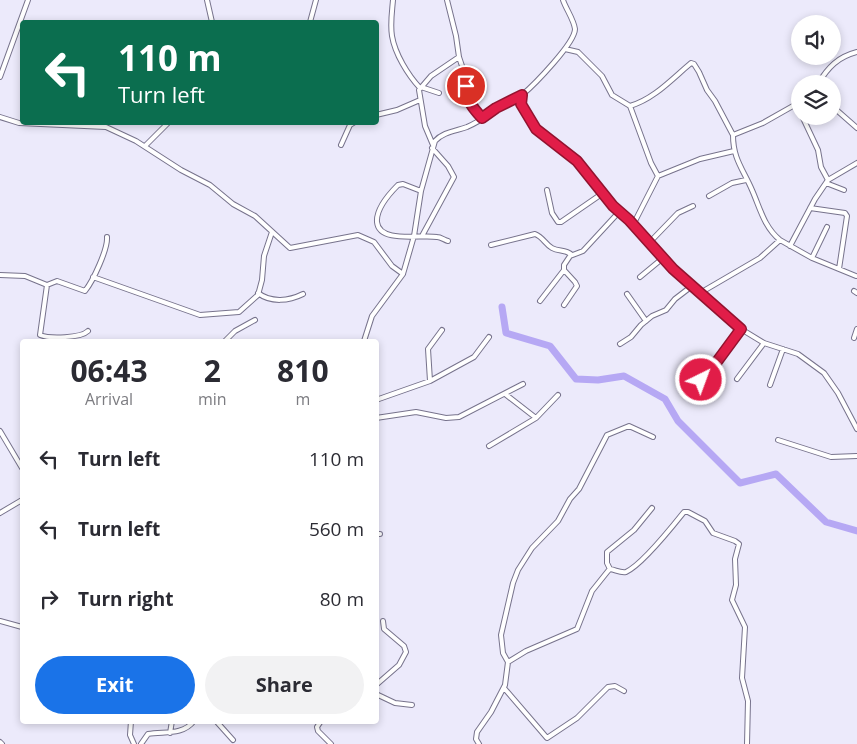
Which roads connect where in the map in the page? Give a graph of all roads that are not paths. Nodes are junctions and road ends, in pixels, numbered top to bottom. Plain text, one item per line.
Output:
1 (28, 0) edge
2 (207, 0) edge
3 (316, 0) edge
4 (393, 0) edge
5 (447, 0) edge
6 (563, 0) edge
7 (21, 20) edge
8 (212, 20) edge
9 (311, 20) edge
10 (20, 22) edge
11 (565, 49) junction
12 (857, 52) edge
13 (459, 57) junction
14 (823, 75) edge
15 (0, 77) edge
16 (421, 88) junction
17 (440, 93) dead end
18 (522, 95) junction
19 (420, 100) junction
20 (630, 106) junction
21 (791, 107) edge
22 (379, 114) edge
23 (841, 114) edge
24 (0, 117) edge
25 (482, 118) junction
26 (20, 123) edge
27 (107, 125) edge
28 (166, 125) edge
29 (350, 125) edge
30 (806, 125) edge
31 (857, 128) edge
32 (733, 135) junction
33 (341, 145) dead end
34 (145, 146) junction
35 (432, 146) junction
36 (734, 150) junction
37 (857, 163) edge
38 (658, 176) junction
39 (746, 180) junction
40 (827, 182) junction
41 (547, 190) dead end
42 (844, 190) dead end
43 (421, 191) junction
44 (603, 193) junction
45 (709, 196) dead end
46 (693, 206) dead end
47 (810, 208) junction
48 (619, 212) junction
49 (633, 225) junction
50 (827, 227) dead end
51 (272, 232) junction
52 (414, 236) junction
53 (422, 236) junction
54 (107, 237) dead end
55 (780, 240) junction
56 (448, 242) dead end
57 (650, 243) junction
58 (491, 245) dead end
59 (790, 246) junction
60 (572, 255) junction
61 (663, 258) junction
62 (812, 258) junction
63 (839, 269) junction
64 (564, 270) junction
65 (0, 274) edge
66 (403, 274) junction
67 (856, 276) edge
68 (93, 277) junction
69 (640, 277) dead end
70 (47, 285) junction
71 (692, 286) junction
72 (258, 293) junction
73 (700, 293) junction
74 (303, 294) dead end
75 (626, 294) dead end
76 (540, 301) dead end
77 (564, 305) dead end
78 (255, 320) dead end
79 (646, 321) junction
80 (741, 329) junction
81 (857, 329) edge
82 (442, 330) dead end
83 (88, 331) dead end
84 (40, 335) junction
85 (489, 337) dead end
86 (854, 338) dead end
87 (40, 339) edge
88 (227, 339) edge
89 (365, 339) edge
90 (764, 343) junction
91 (620, 344) dead end
92 (783, 349) junction
93 (737, 379) dead end
94 (701, 380) dead end
95 (430, 381) junction
96 (523, 384) dead end
97 (770, 385) dead end
98 (505, 394) junction
99 (558, 396) dead end
100 (379, 399) edge
101 (379, 418) edge
102 (536, 418) junction
103 (857, 429) edge
104 (0, 431) edge
105 (653, 437) dead end
106 (778, 440) dead end
107 (489, 446) dead end
108 (857, 456) edge
109 (20, 457) edge
110 (16, 458) junction
111 (20, 465) edge
112 (20, 501) edge
113 (652, 508) dead end
114 (1, 511) edge
115 (610, 569) junction
116 (0, 621) edge
117 (383, 621) dead end
118 (20, 626) edge
119 (508, 662) junction
120 (379, 682) edge
121 (504, 688) junction
122 (624, 691) dead end
123 (379, 696) edge
124 (412, 705) dead end
125 (131, 724) edge
126 (172, 724) edge
127 (190, 724) edge
128 (219, 724) edge
129 (319, 724) edge
130 (170, 733) junction
131 (233, 740) dead end
132 (134, 744) edge
133 (141, 744) edge
134 (331, 744) edge
135 (479, 744) edge
136 (747, 744) edge

1 - 7 street
2 - 8 street
3 - 9 street
4 - 16 street
5 - 13 street
6 - 11 street
10 - 15 street
11 - 18 street
11 - 20 street
12 - 14 street
13 - 16 street
13 - 25 street
16 - 17 street
16 - 19 street
18 - 25 street
18 - 44 street
19 - 22 street
19 - 35 street
20 - 32 street
20 - 38 street
21 - 32 street
23 - 31 street
24 - 26 street
25 - 35 street
27 - 34 street
28 - 34 street
29 - 33 street
30 - 40 street
32 - 36 street
34 - 51 street
35 - 43 street
35 - 53 street
36 - 38 street
36 - 39 street
37 - 40 street
38 - 49 street
39 - 45 street
39 - 55 street
40 - 42 street
40 - 47 street
41 - 44 street
43 - 52 street
43 - 52 street
44 - 48 street
46 - 57 street
47 - 59 street
47 - 63 street
48 - 49 street
48 - 60 street
49 - 57 street
50 - 62 street
51 - 66 street
51 - 72 street
52 - 53 street
52 - 66 street
53 - 56 street
54 - 68 street
55 - 59 street
55 - 73 street
57 - 61 street
58 - 60 street
59 - 62 street
60 - 64 street
61 - 69 street
61 - 71 street
62 - 63 street
63 - 67 street
64 - 76 street
64 - 77 street
65 - 70 street
66 - 89 street
68 - 70 street
68 - 72 street
70 - 84 street
71 - 73 street
71 - 79 street
72 - 74 street
73 - 80 street
75 - 79 street
78 - 88 street
79 - 91 street
80 - 90 street
80 - 94 street
81 - 86 street
82 - 95 street
83 - 84 street
84 - 87 street
85 - 95 street
90 - 92 street
90 - 93 street
92 - 97 street
92 - 103 street
95 - 100 street
96 - 98 street
98 - 101 street
98 - 102 street
99 - 102 street
102 - 107 street
104 - 110 street
105 - 119 street
106 - 108 street
109 - 110 street
110 - 111 street
112 - 114 street
113 - 115 street
115 - 119 street
115 - 136 street
116 - 118 street
117 - 120 street
119 - 121 street
121 - 122 street
121 - 135 street
123 - 124 street
125 - 132 street
126 - 130 street
127 - 130 street
128 - 131 street
129 - 134 street
130 - 133 street

